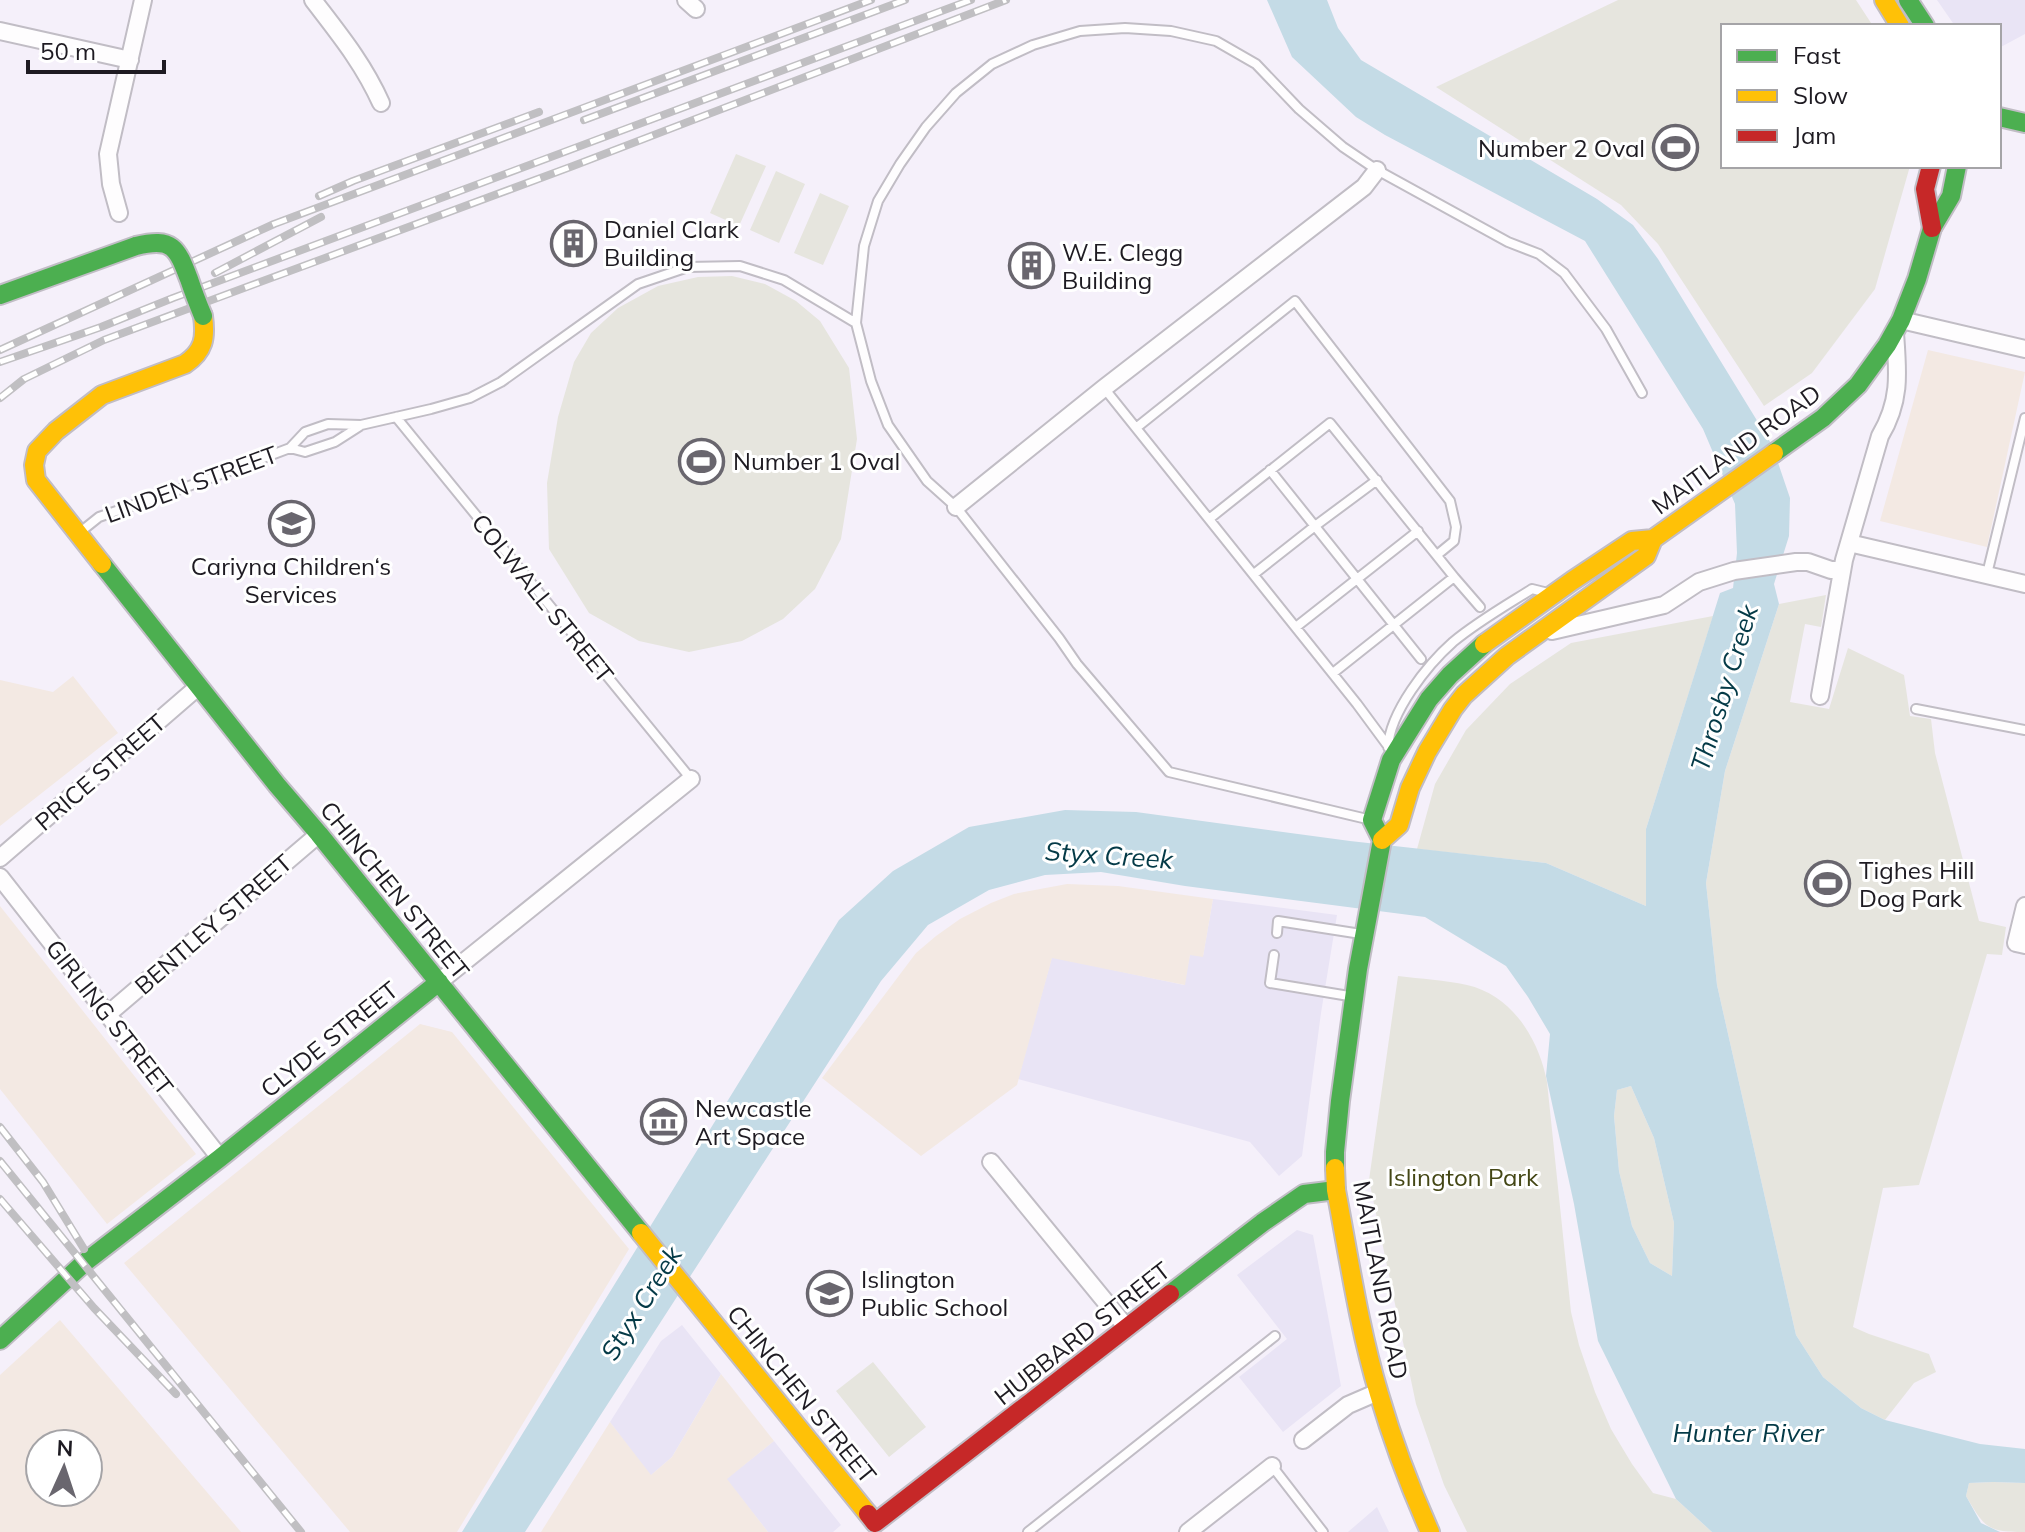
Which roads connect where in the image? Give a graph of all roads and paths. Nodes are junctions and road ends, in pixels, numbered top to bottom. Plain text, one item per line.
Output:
1 (143, 0) edge
2 (313, 0) edge
3 (1884, 0) edge
4 (1908, 0) edge
5 (1899, 24) edge
6 (1924, 24) edge
7 (0, 31) edge
8 (130, 60) junction
9 (381, 103) dead end
10 (2001, 117) edge
11 (2025, 123) edge
12 (1930, 168) edge
13 (1957, 168) edge
14 (1377, 170) junction
15 (119, 213) dead end
16 (1932, 228) junction
17 (0, 295) edge
18 (856, 323) junction
19 (1898, 327) junction
20 (2025, 349) edge
21 (1104, 388) junction
22 (1642, 393) dead end
23 (396, 417) junction
24 (2025, 418) edge
25 (361, 425) junction
26 (1136, 428) junction
27 (290, 448) junction
28 (2020, 460) edge
29 (1270, 470) junction
30 (1377, 480) junction
31 (956, 507) junction
32 (1209, 519) junction
33 (1315, 526) junction
34 (1418, 531) junction
35 (77, 534) junction
36 (1653, 539) junction
37 (1849, 543) junction
38 (1437, 555) junction
39 (1842, 570) junction
40 (1254, 574) junction
41 (1987, 574) junction
42 (1454, 577) junction
43 (1357, 579) junction
44 (2025, 584) edge
45 (1480, 607) dead end
46 (1394, 624) junction
47 (1296, 627) junction
48 (1539, 634) junction
49 (1421, 659) dead end
50 (1333, 673) junction
51 (199, 686) junction
52 (1820, 696) dead end
53 (1916, 709) dead end
54 (2025, 730) edge
55 (1390, 753) junction
56 (691, 779) joint
57 (1372, 820) junction
58 (319, 834) junction
59 (1382, 840) junction
60 (0, 858) edge
61 (0, 877) edge
62 (2025, 906) edge
63 (1277, 933) dead end
64 (1364, 934) junction
65 (2021, 944) edge
66 (1274, 955) dead end
67 (439, 982) junction
68 (1354, 997) junction
69 (108, 1014) junction
70 (220, 1158) junction
71 (991, 1162) dead end
72 (1336, 1190) junction
73 (1127, 1328) junction
74 (1275, 1336) dead end
75 (0, 1340) edge
76 (1378, 1392) junction
77 (1303, 1440) dead end
78 (1272, 1466) joint
79 (874, 1529) edge
80 (1028, 1532) edge
81 (1188, 1532) edge
82 (1323, 1532) edge
83 (1430, 1532) edge

1 - 8 street
2 - 9 street
3 - 5 street
4 - 6 street
7 - 8 street
8 - 15 street
10 - 11 street
12 - 16 street, MAITLAND ROAD
13 - 16 street, MAITLAND ROAD
14 - 18 lane
14 - 21 street
14 - 22 lane
16 - 19 street, MAITLAND ROAD
17 - 35 street, CHINCHEN STREET, bridge
18 - 23 lane, LINDEN STREET
18 - 31 lane
19 - 20 street
19 - 36 street, MAITLAND ROAD
19 - 37 street
21 - 26 lane
21 - 31 street
23 - 25 lane, LINDEN STREET
23 - 56 lane, COLWALL STREET
24 - 28 lane
25 - 27 lane
25 - 27 lane, LINDEN STREET
26 - 32 lane
26 - 38 lane
27 - 35 lane, LINDEN STREET
28 - 41 lane
29 - 30 lane
29 - 32 lane
29 - 33 lane
30 - 33 lane
30 - 34 lane
31 - 57 lane
32 - 40 lane
33 - 40 lane
33 - 43 lane
34 - 38 lane
34 - 43 lane
35 - 51 street, CHINCHEN STREET
36 - 48 street, MAITLAND ROAD
36 - 55 street, MAITLAND ROAD
37 - 39 street
37 - 41 street
38 - 42 lane
39 - 48 street
39 - 52 street
40 - 47 lane
41 - 44 street
42 - 45 lane
42 - 46 lane
43 - 46 lane
43 - 47 lane
46 - 49 lane
46 - 50 lane
47 - 50 lane
48 - 59 street, MAITLAND ROAD
50 - 55 lane
51 - 58 street, CHINCHEN STREET
51 - 60 street, PRICE STREET
53 - 54 lane
55 - 57 street, MAITLAND ROAD
56 - 67 street, CLYDE STREET
57 - 59 street
58 - 67 street, CHINCHEN STREET
58 - 69 street, BENTLEY STREET
59 - 64 street, MAITLAND ROAD
61 - 69 street, GIRLING STREET
62 - 65 street
63 - 64 lane
64 - 68 street, MAITLAND ROAD
66 - 68 lane
67 - 70 street, CLYDE STREET
67 - 79 street, CHINCHEN STREET
68 - 72 street, MAITLAND ROAD
69 - 70 street, GIRLING STREET
70 - 75 street, CLYDE STREET
71 - 73 street
72 - 73 street, HUBBARD STREET
72 - 76 street, MAITLAND ROAD
73 - 79 street, HUBBARD STREET
74 - 80 lane
76 - 77 street
76 - 83 street, MAITLAND ROAD
78 - 81 street
78 - 82 lane

